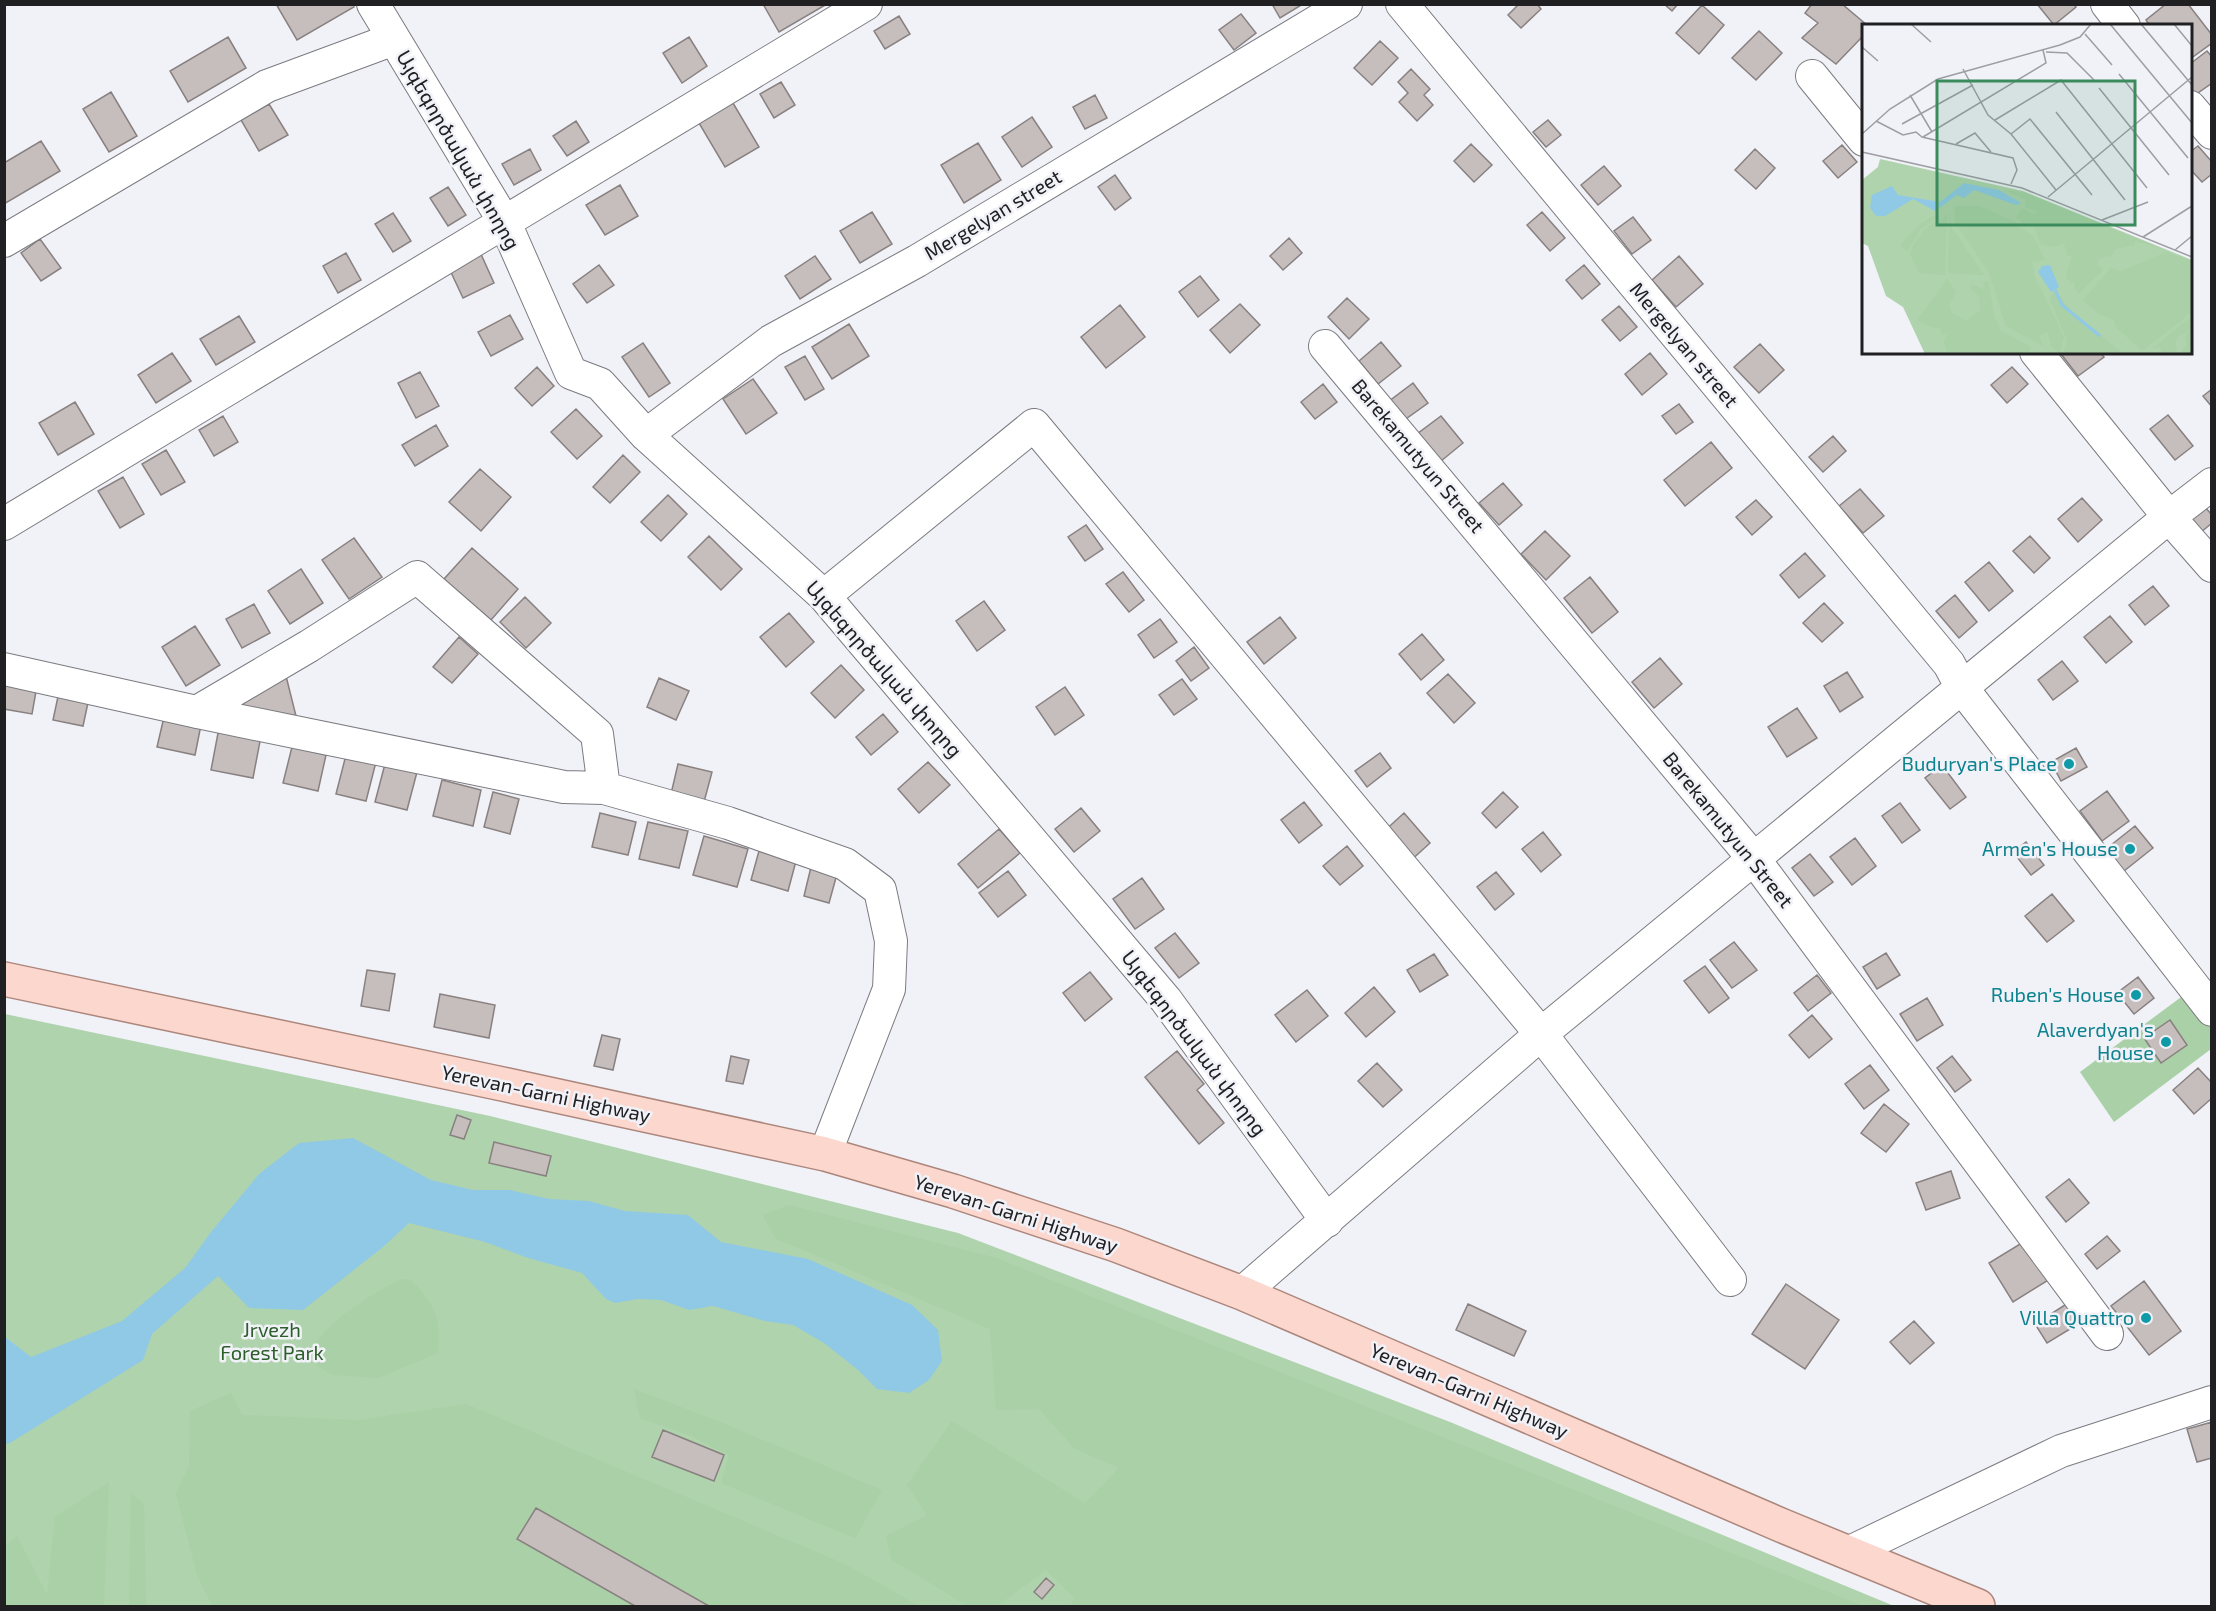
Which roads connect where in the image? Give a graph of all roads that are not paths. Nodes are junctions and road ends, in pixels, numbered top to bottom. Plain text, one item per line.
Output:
1 (373, 4) edge
2 (866, 4) edge
3 (1346, 4) edge
4 (1402, 4) edge
5 (2107, 4) edge
6 (2122, 24) edge
7 (394, 39) junction
8 (1812, 76) dead end
9 (2192, 109) edge
10 (2211, 133) edge
11 (1862, 139) edge
12 (505, 223) junction
13 (4, 241) edge
14 (1325, 346) dead end
15 (2038, 354) edge
16 (646, 435) junction
17 (2211, 484) edge
18 (2169, 517) junction
19 (4, 524) edge
20 (2211, 566) edge
21 (824, 596) junction
22 (4, 669) edge
23 (1962, 688) junction
24 (196, 712) junction
25 (604, 788) junction
26 (1754, 859) junction
27 (4, 979) edge
28 (2211, 1010) edge
29 (1541, 1035) junction
30 (825, 1155) junction
31 (1327, 1221) junction
32 (1730, 1280) dead end
33 (1242, 1293) junction
34 (2107, 1334) dead end
35 (2211, 1402) edge
36 (1850, 1552) junction
37 (1978, 1606) edge

1 - 7 street, Այգեգործական փողոց
2 - 12 street
3 - 16 street, Mergelyan street
4 - 23 street, Mergelyan street
5 - 6 street
7 - 12 street, Այգեգործական փողոց
7 - 13 street
8 - 11 street
9 - 10 street
12 - 16 street, Այգեգործական փողոց
12 - 19 street
14 - 26 street, Barekamutyun Street
15 - 18 street
16 - 21 street, Այգեգործական փողոց
17 - 18 street
18 - 20 street
18 - 23 street
21 - 29 street
21 - 31 street, Այգեգործական փողոց
22 - 24 street
23 - 26 street
23 - 28 street, Mergelyan street
24 - 25 street
24 - 25 street
25 - 30 street
26 - 29 street
26 - 34 street, Barekamutyun Street
27 - 30 main road, Yerevan-Garni Highway
29 - 31 street
29 - 32 street
30 - 33 main road, Yerevan-Garni Highway
31 - 33 street
33 - 36 main road, Yerevan-Garni Highway
35 - 36 street
36 - 37 main road, Yerevan-Garni Highway

